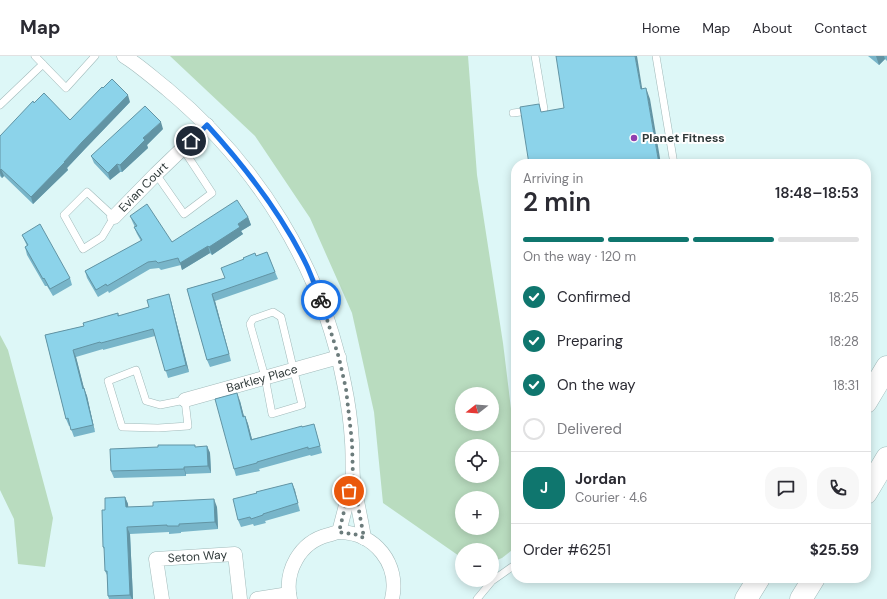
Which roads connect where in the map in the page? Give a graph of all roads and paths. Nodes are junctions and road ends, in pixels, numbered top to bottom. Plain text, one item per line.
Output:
1 (35, 56) edge
2 (95, 56) edge
3 (124, 56) edge
4 (534, 56) edge
5 (656, 56) edge
6 (42, 64) junction
7 (0, 105) edge
8 (513, 114) dead end
9 (207, 125) junction
10 (183, 149) junction
11 (673, 159) edge
12 (156, 174) junction
13 (114, 217) junction
14 (339, 358) junction
15 (887, 367) edge
16 (293, 370) junction
17 (265, 377) junction
18 (871, 394) edge
19 (185, 400) junction
20 (887, 458) edge
21 (353, 478) junction
22 (871, 485) edge
23 (339, 532) junction
24 (364, 538) junction
25 (511, 568) edge
26 (756, 583) edge
27 (811, 583) edge
28 (290, 596) edge
29 (162, 599) edge
30 (240, 599) edge
31 (257, 599) edge
32 (392, 599) edge
33 (478, 599) edge
34 (746, 599) edge
35 (801, 599) edge

1 - 6 lane
2 - 6 lane
3 - 9 street
4 - 8 lane
5 - 11 lane
6 - 7 lane
9 - 10 street, Evian Court
9 - 14 street
10 - 12 street, Evian Court
10 - 12 lane
12 - 13 street, Evian Court
13 - 13 lane
14 - 16 street, Barkley Place
14 - 21 street
15 - 18 highway
16 - 17 street, Barkley Place
16 - 17 lane
16 - 17 lane
17 - 19 street, Barkley Place
19 - 19 lane
20 - 22 highway
21 - 23 street
21 - 24 street
23 - 24 street
23 - 28 street
24 - 32 street
25 - 33 lane
26 - 34 highway
27 - 35 highway
28 - 31 street
29 - 30 street, Seton Way

